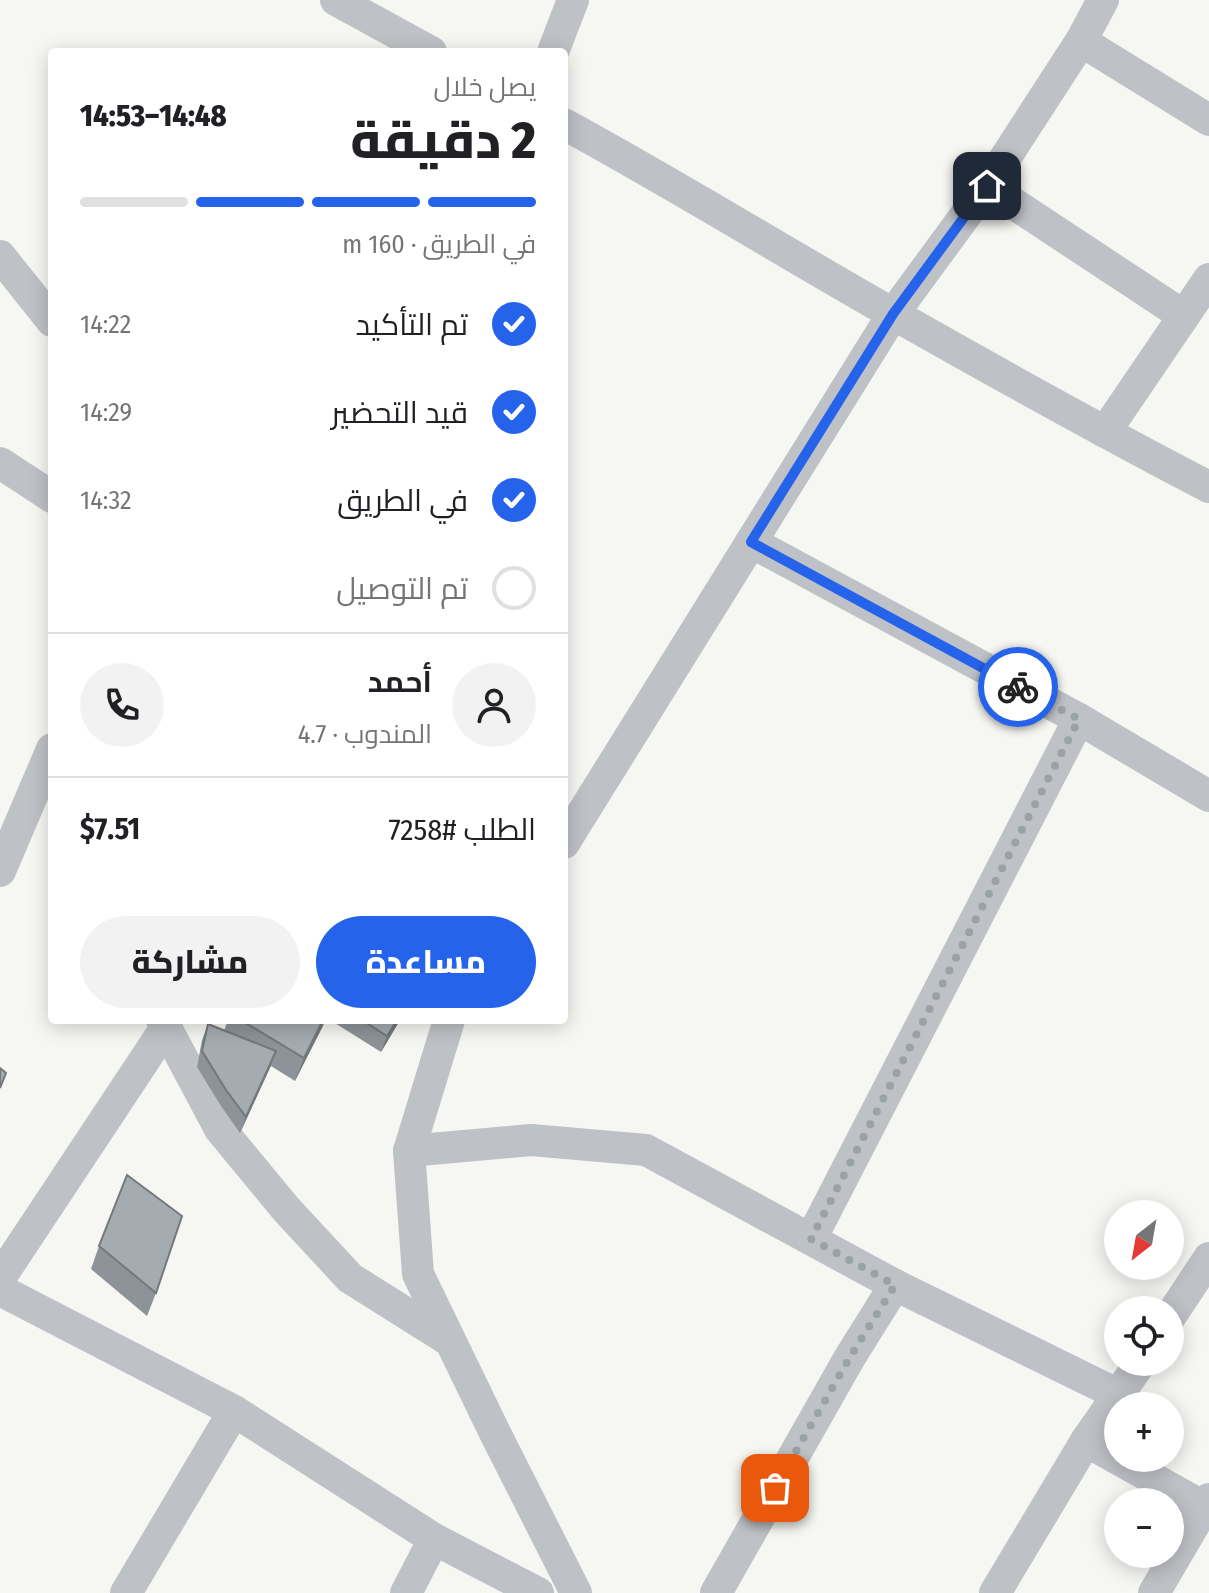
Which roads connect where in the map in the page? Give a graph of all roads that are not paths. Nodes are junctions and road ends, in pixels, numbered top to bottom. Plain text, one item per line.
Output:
1 (336, 0) edge
2 (573, 0) edge
3 (1103, 0) edge
4 (1081, 41) junction
5 (424, 48) edge
6 (555, 48) edge
7 (1209, 120) edge
8 (568, 126) edge
9 (987, 186) junction
10 (0, 256) edge
11 (1209, 279) edge
12 (893, 314) junction
13 (48, 316) edge
14 (1184, 316) junction
15 (1105, 432) junction
16 (0, 463) edge
17 (1209, 487) edge
18 (48, 494) edge
19 (751, 542) junction
20 (1079, 719) junction
21 (48, 762) edge
22 (1209, 796) edge
23 (568, 830) edge
24 (0, 871) edge
25 (164, 1024) edge
26 (448, 1024) edge
27 (409, 1151) junction
28 (811, 1239) junction
29 (1209, 1258) edge
30 (0, 1278) edge
31 (895, 1285) junction
32 (0, 1290) edge
33 (1184, 1296) edge
34 (450, 1341) junction
35 (1113, 1392) edge
36 (234, 1411) junction
37 (1104, 1416) edge
38 (1086, 1441) junction
39 (1206, 1503) edge
40 (434, 1539) junction
41 (126, 1593) edge
42 (406, 1593) edge
43 (538, 1593) edge
44 (576, 1593) edge
45 (716, 1593) edge
46 (995, 1593) edge
47 (1154, 1593) edge

1 - 5 street
2 - 6 street
3 - 4 street
4 - 7 street
4 - 9 street
8 - 12 street
9 - 12 street
9 - 14 street
10 - 13 street
11 - 14 street
12 - 15 street
12 - 19 street
14 - 15 street
15 - 17 street
16 - 18 street
19 - 20 street
19 - 23 street
20 - 22 street
20 - 28 street
21 - 24 street
25 - 30 street
25 - 34 street
26 - 27 street
27 - 28 street
27 - 34 street
28 - 31 street
29 - 33 street
31 - 35 street
31 - 45 street
32 - 36 street
34 - 44 street
36 - 40 street
36 - 41 street
37 - 38 street
38 - 39 street
38 - 46 street
39 - 47 street
40 - 42 street
40 - 43 street

